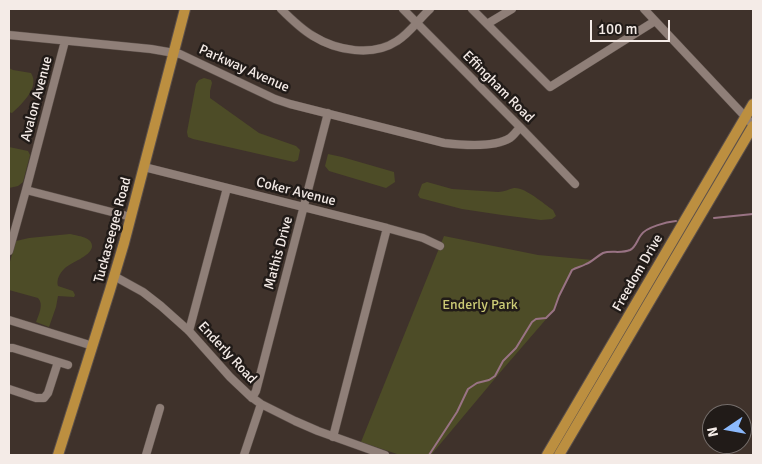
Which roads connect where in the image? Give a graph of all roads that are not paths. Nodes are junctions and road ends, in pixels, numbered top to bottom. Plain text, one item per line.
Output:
1 (185, 9) edge
2 (281, 9) edge
3 (403, 9) edge
4 (430, 9) edge
5 (472, 9) edge
6 (512, 9) edge
7 (644, 9) edge
8 (655, 20) junction
9 (417, 23) junction
10 (487, 24) junction
11 (9, 35) edge
12 (66, 41) junction
13 (173, 53) junction
14 (753, 104) edge
15 (328, 113) junction
16 (746, 117) junction
17 (753, 125) edge
18 (520, 127) junction
19 (144, 167) junction
20 (575, 184) dead end
21 (227, 188) junction
22 (26, 190) junction
23 (304, 207) junction
24 (131, 217) junction
25 (387, 228) junction
26 (440, 246) dead end
27 (9, 251) edge
28 (114, 276) junction
29 (648, 282) junction
30 (9, 320) edge
31 (638, 322) junction
32 (189, 331) junction
33 (92, 346) junction
34 (9, 348) edge
35 (58, 362) junction
36 (68, 365) dead end
37 (9, 389) edge
38 (252, 398) junction
39 (261, 404) junction
40 (577, 405) junction
41 (160, 408) dead end
42 (332, 437) junction
43 (356, 446) junction
44 (58, 455) edge
45 (146, 455) edge
46 (244, 455) edge
47 (354, 455) edge
48 (385, 455) edge
49 (548, 455) edge
50 (557, 455) edge

1 - 13 main road, Tuckaseegee Road
2 - 9 street
3 - 9 street, Effingham Road
4 - 9 street
5 - 10 street
6 - 10 street
7 - 8 street
8 - 10 street
8 - 16 street
9 - 18 street, Effingham Road
11 - 12 street, Parkway Avenue
12 - 13 street, Parkway Avenue
12 - 22 street, Avalon Avenue
13 - 15 street, Parkway Avenue
13 - 19 main road, Tuckaseegee Road
14 - 16 main road, Freedom Drive
15 - 18 street, Parkway Avenue
15 - 23 street, Mathis Drive
16 - 17 street
16 - 29 main road, Freedom Drive
17 - 31 main road, Freedom Drive
18 - 20 street, Effingham Road
19 - 21 street, Coker Avenue
19 - 24 main road, Tuckaseegee Road
21 - 23 street, Coker Avenue
21 - 32 street
22 - 24 street
22 - 27 street, Avalon Avenue
23 - 25 street, Coker Avenue
23 - 38 street, Mathis Drive
24 - 28 main road, Tuckaseegee Road
25 - 26 street, Coker Avenue
25 - 42 street
28 - 32 street, Enderly Road
28 - 33 main road, Tuckaseegee Road
29 - 31 main road
29 - 40 main road, Freedom Drive
30 - 33 street
31 - 50 main road, Freedom Drive
32 - 38 street, Enderly Road
33 - 44 main road, Tuckaseegee Road
34 - 35 street
35 - 36 street
35 - 37 street
38 - 39 street, Enderly Road
39 - 42 street, Enderly Road
39 - 46 street
40 - 49 main road, Freedom Drive
40 - 50 main road
41 - 45 street
42 - 43 street, Enderly Road
43 - 47 street
43 - 48 street, Enderly Road

